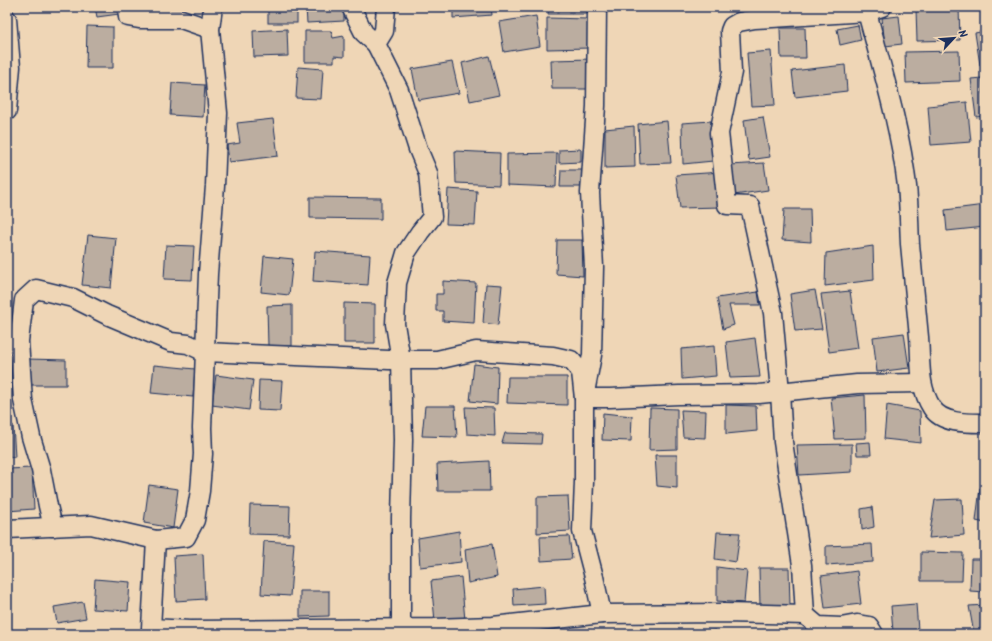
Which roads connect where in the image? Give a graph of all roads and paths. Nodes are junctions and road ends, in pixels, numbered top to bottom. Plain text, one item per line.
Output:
1 (128, 7) edge
2 (213, 7) edge
3 (351, 7) edge
4 (386, 7) edge
5 (597, 7) edge
6 (874, 9) edge
7 (7, 19) edge
8 (210, 29) junction
9 (376, 44) junction
10 (7, 111) edge
11 (205, 352) junction
12 (401, 360) junction
13 (922, 383) junction
14 (780, 392) junction
15 (584, 398) junction
16 (985, 423) edge
17 (54, 527) junction
18 (7, 529) edge
19 (156, 540) junction
20 (602, 614) junction
21 (804, 615) junction
22 (401, 628) junction
23 (151, 631) edge
24 (370, 631) edge
25 (874, 634) edge

1 - 8 street
2 - 8 street
3 - 9 street
4 - 9 street
5 - 15 street
6 - 13 street
6 - 14 street
7 - 10 street
8 - 11 street
9 - 12 street
11 - 12 street
11 - 17 street
11 - 19 street
12 - 15 street
12 - 22 street
13 - 14 street
13 - 16 street
14 - 15 street
14 - 21 street
15 - 20 street
17 - 18 street
17 - 19 street
19 - 23 street
20 - 21 street
20 - 22 street
21 - 25 street
22 - 24 street
23 - 24 street

